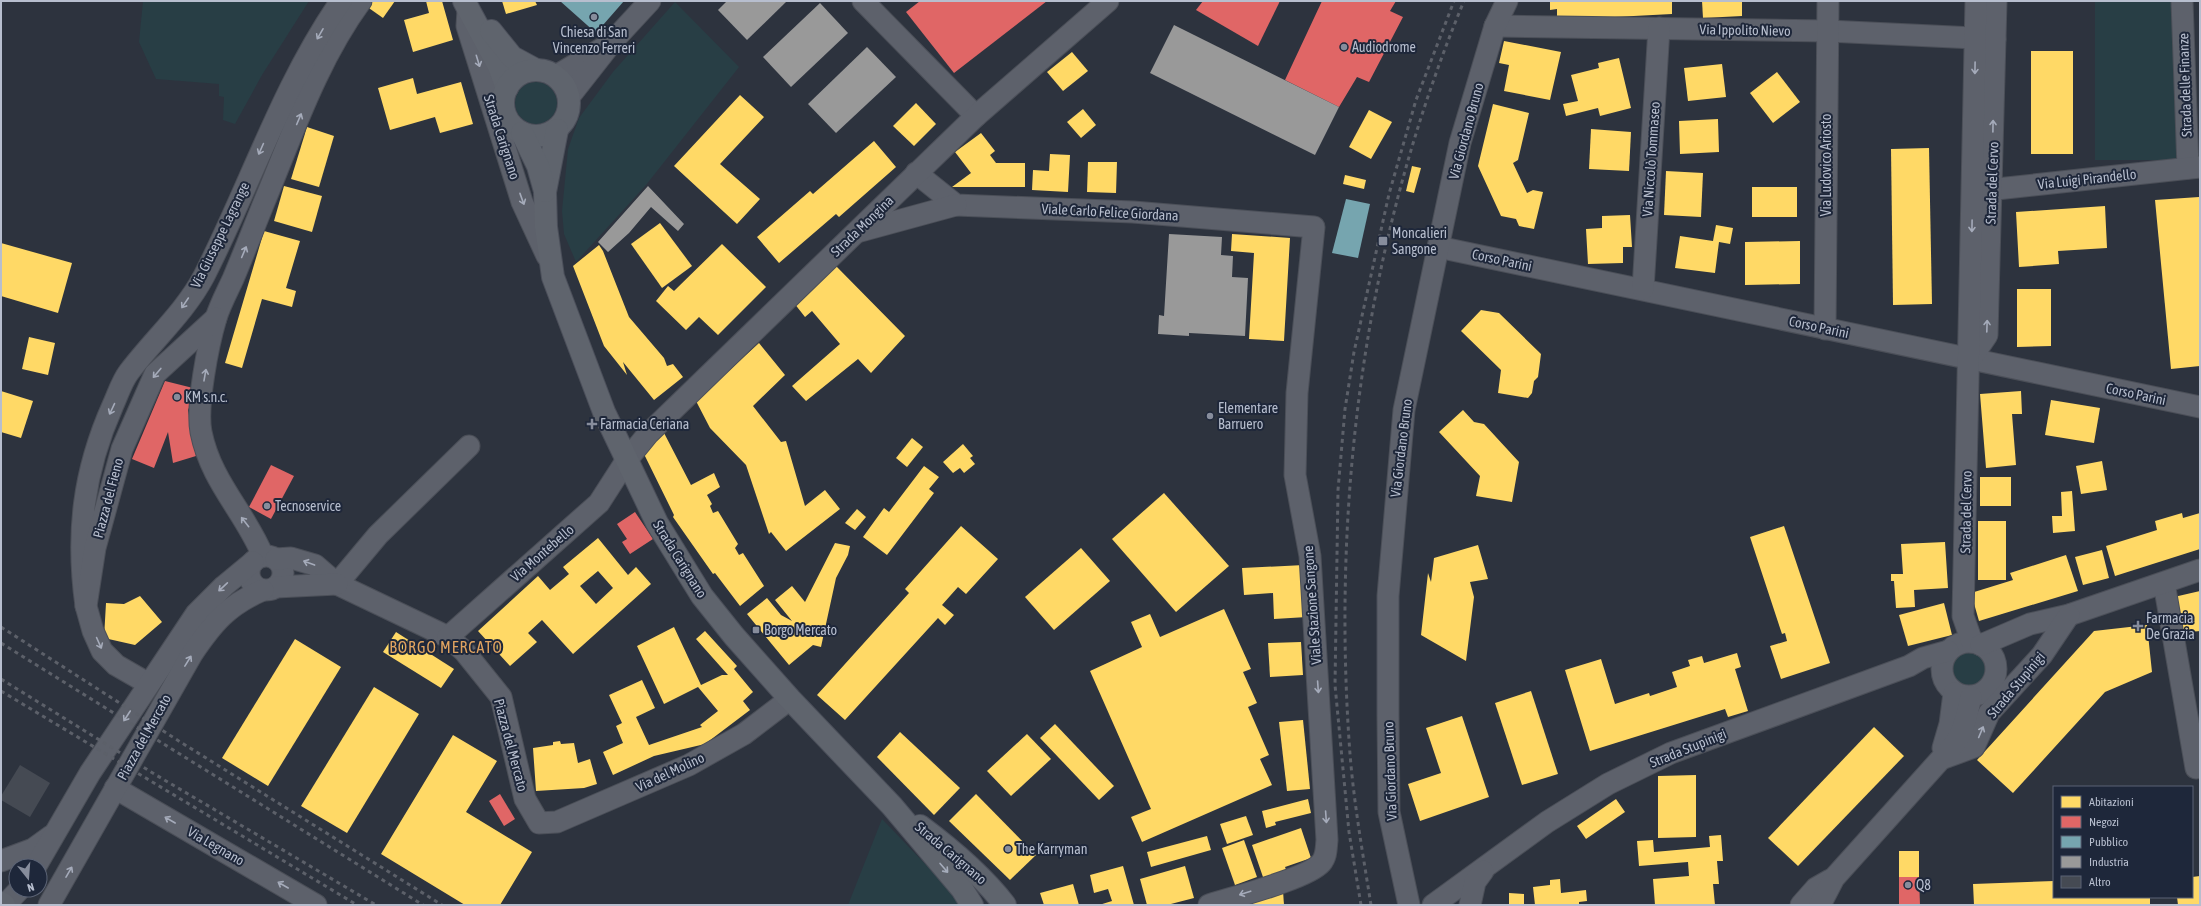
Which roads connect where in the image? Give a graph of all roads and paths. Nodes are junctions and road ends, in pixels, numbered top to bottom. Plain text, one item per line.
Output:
1 (341, 1) edge
2 (361, 1) edge
3 (650, 1) edge
4 (863, 1) edge
5 (1108, 1) edge
6 (1507, 1) edge
7 (1828, 1) edge
8 (1976, 1) edge
9 (1996, 1) edge
10 (2182, 1) edge
11 (469, 4) edge
12 (1495, 26) junction
13 (1659, 28) junction
14 (1828, 31) junction
15 (1985, 38) junction
16 (614, 41) junction
17 (546, 73) junction
18 (507, 88) junction
19 (569, 97) junction
20 (976, 116) junction
21 (557, 130) junction
22 (522, 133) junction
23 (2194, 168) edge
24 (916, 173) junction
25 (1982, 191) junction
26 (545, 192) junction
27 (956, 205) junction
28 (1314, 227) joint
29 (855, 232) junction
30 (1438, 247) junction
31 (549, 261) junction
32 (1643, 289) junction
33 (216, 318) junction
34 (1825, 329) junction
35 (1970, 360) junction
36 (2200, 407) edge
37 (469, 446) dead end
38 (626, 461) junction
39 (264, 559) junction
40 (2200, 570) edge
41 (2164, 583) junction
42 (337, 584) junction
43 (270, 589) junction
44 (86, 606) junction
45 (2069, 614) junction
46 (448, 637) junction
47 (1965, 652) junction
48 (175, 680) junction
49 (149, 684) junction
50 (1963, 695) junction
51 (790, 699) junction
52 (1940, 760) junction
53 (2196, 768) dead end
54 (115, 788) junction
55 (892, 806) junction
56 (539, 823) joint
57 (54, 834) junction
58 (40, 858) edge
59 (1, 861) edge
60 (1486, 866) junction
61 (1834, 878) junction
62 (1, 903) edge
63 (4, 905) edge
64 (49, 905) edge
65 (316, 905) edge
66 (972, 905) edge
67 (1005, 905) edge
68 (1209, 905) edge
69 (1409, 905) edge
70 (1433, 905) edge
71 (1470, 905) edge
72 (1801, 905) edge
73 (1820, 905) edge

1 -> 44 street, Via Giuseppe Lagrange
33 -> 2 street, Via Giuseppe Lagrange
3 - 16 street
4 - 20 street
5 - 20 street, Strada Mongina
6 - 12 street, Via Giordano Bruno
7 - 14 street, Via Ludovico Ariosto
8 - 15 street, Strada del Cervo
9 - 15 street, Strada del Cervo
10 - 23 street, Strada delle Finanze
11 - 17 main road
11 - 18 main road, Strada Carignano
11 -> 31 street, Strada Carignano
12 - 13 street, Via Ippolito Nievo
12 - 30 street, Via Giordano Bruno
13 - 14 street, Via Ippolito Nievo
13 - 32 street, Via Niccolò Tommaseo
14 - 15 street, Via Ippolito Nievo
14 - 34 street, Via Ludovico Ariosto
15 - 25 street, Strada del Cervo
16 - 17 street
16 - 19 street
17 - 18 main road
17 - 19 main road
18 - 22 main road
19 - 21 main road
20 - 24 street, Strada Mongina
21 - 22 main road
21 - 26 main road, Strada Carignano
22 - 26 main road, Strada Carignano
23 - 25 street, Via Luigi Pirandello
24 - 27 street
24 - 29 street, Strada Mongina
25 - 35 street, Strada del Cervo
26 - 31 main road, Strada Carignano
27 - 28 street, Viale Carlo Felice Giordana
27 - 29 street, Viale Carlo Felice Giordana
28 -> 68 street, Viale Stazione Sangone
29 - 38 street, Strada Mongina
30 - 32 street, Corso Parini
30 - 69 street, Via Giordano Bruno
31 - 38 main road, Strada Carignano
32 - 34 street, Corso Parini
39 -> 33 street, Via Giuseppe Lagrange
33 -> 44 street, Piazza del Fieno
34 - 35 street, Corso Parini
35 - 36 street, Corso Parini
35 - 47 street, Strada del Cervo
37 - 42 street
38 - 46 street, Via Montebello
38 - 51 main road, Strada Carignano
42 -> 39 street, Piazza del Mercato
39 - 43 street
39 - 43 street
39 -> 49 street, Piazza del Mercato
40 - 41 street, Strada Stupinigi
41 - 45 street, Strada Stupinigi
41 - 53 street
42 - 43 street, Piazza del Mercato
42 - 46 street, Piazza del Mercato
48 -> 43 street, Piazza del Mercato
44 -> 49 street, Piazza del Fieno
45 - 47 street, Strada Stupinigi
52 -> 45 street, Strada Stupinigi
46 - 56 street, Piazza del Mercato
47 - 50 street, Strada del Cervo
47 - 50 street
47 - 60 street, Strada Stupinigi
48 - 49 street
48 - 54 street, Piazza del Mercato
49 -> 57 street, Piazza del Mercato
50 - 52 street, Strada Stupinigi
51 - 55 main road, Strada Carignano
51 - 56 street, Via del Molino
52 - 61 street, Strada Stupinigi
64 -> 54 street, Piazza del Mercato
65 -> 54 street, Via Legnano
55 -> 66 main road, Strada Carignano
55 - 67 main road, Strada Carignano
57 - 58 street, Piazza del Mercato
57 - 59 street, Piazza del Mercato
60 - 70 street, Strada Stupinigi
60 - 71 street, Strada Stupinigi
61 - 72 street
61 - 73 street, Strada Stupinigi
62 - 63 main road

